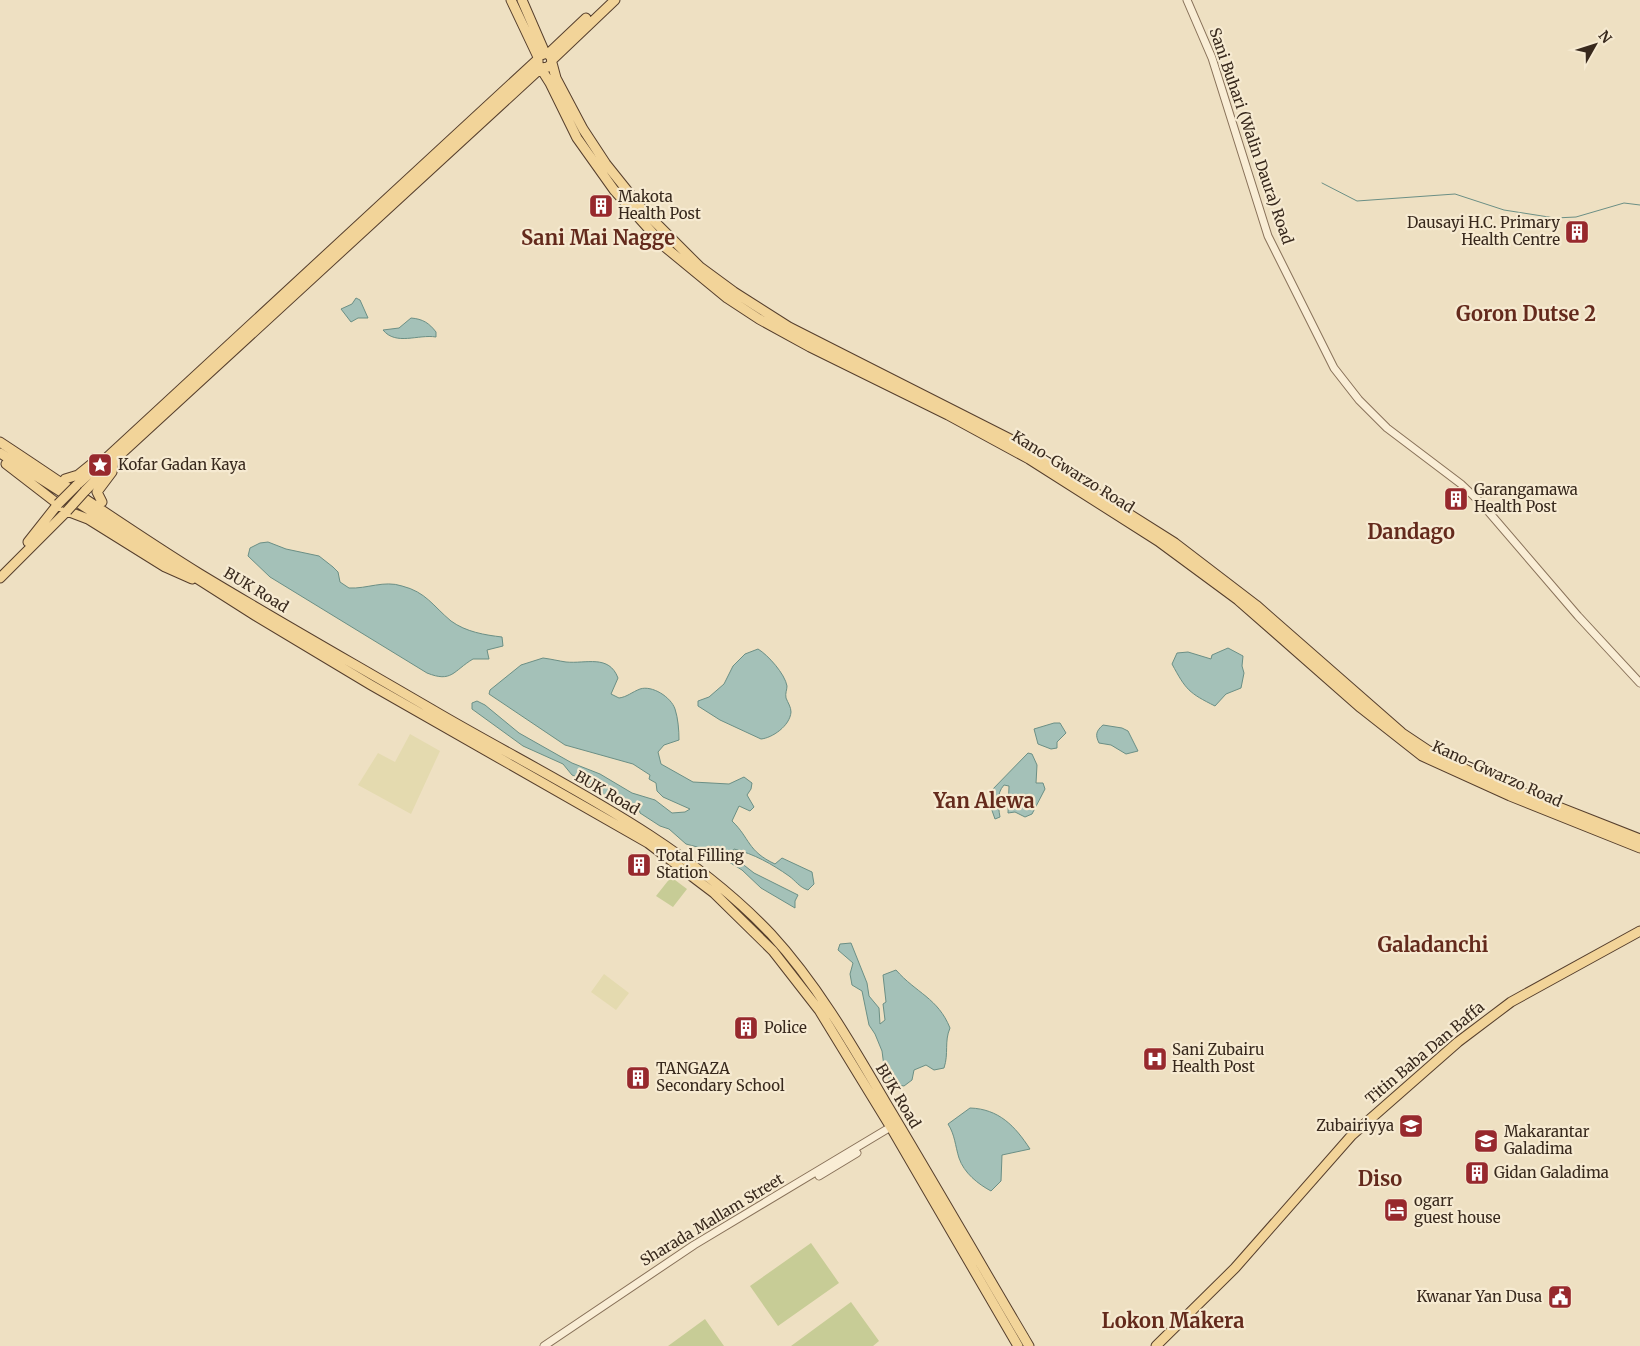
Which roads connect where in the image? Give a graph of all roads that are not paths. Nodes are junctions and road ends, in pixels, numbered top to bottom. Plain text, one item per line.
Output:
1 (511, 0) edge
2 (522, 0) edge
3 (607, 0) edge
4 (615, 0) edge
5 (1187, 0) edge
6 (544, 60) junction
7 (0, 440) edge
8 (0, 453) edge
9 (111, 458) junction
10 (0, 460) edge
11 (65, 479) junction
12 (76, 486) junction
13 (84, 491) junction
14 (102, 502) junction
15 (58, 504) junction
16 (67, 510) junction
17 (0, 571) edge
18 (0, 578) edge
19 (201, 578) junction
20 (1640, 683) edge
21 (1612, 832) junction
22 (1640, 839) edge
23 (1640, 848) edge
24 (1640, 931) edge
25 (896, 1127) junction
26 (927, 1180) junction
27 (544, 1346) edge
28 (551, 1346) edge
29 (1018, 1346) edge
30 (1028, 1346) edge
31 (1156, 1346) edge

1 - 6 main road
2 - 6 main road, Kano-Gwarzo Road
3 - 6 main road
4 - 6 main road
5 - 20 street, Sani Buhari (Walin Daura) Road
6 - 9 main road
6 - 21 main road, Kano-Gwarzo Road
7 - 11 main road
7 - 19 main road, BUK Road
8 - 19 main road, BUK Road
9 - 11 main road
9 - 12 main road
9 - 13 main road
9 - 14 main road
10 - 15 main road
11 - 12 main road
12 - 13 main road
12 - 15 main road, bridge
13 - 14 main road
13 - 16 main road, bridge
14 - 19 main road
15 - 16 main road
15 - 17 main road
16 - 18 main road
16 - 19 main road
19 - 25 main road, BUK Road
21 - 22 main road, Kano-Gwarzo Road
21 - 23 main road, Kano-Gwarzo Road
24 - 31 main road, Titin Baba Dan Baffa
25 - 26 main road, BUK Road
25 - 27 street, Sharada Mallam Street
25 - 28 street, Sharada Mallam Street
26 - 29 main road, BUK Road
26 - 30 main road, BUK Road

